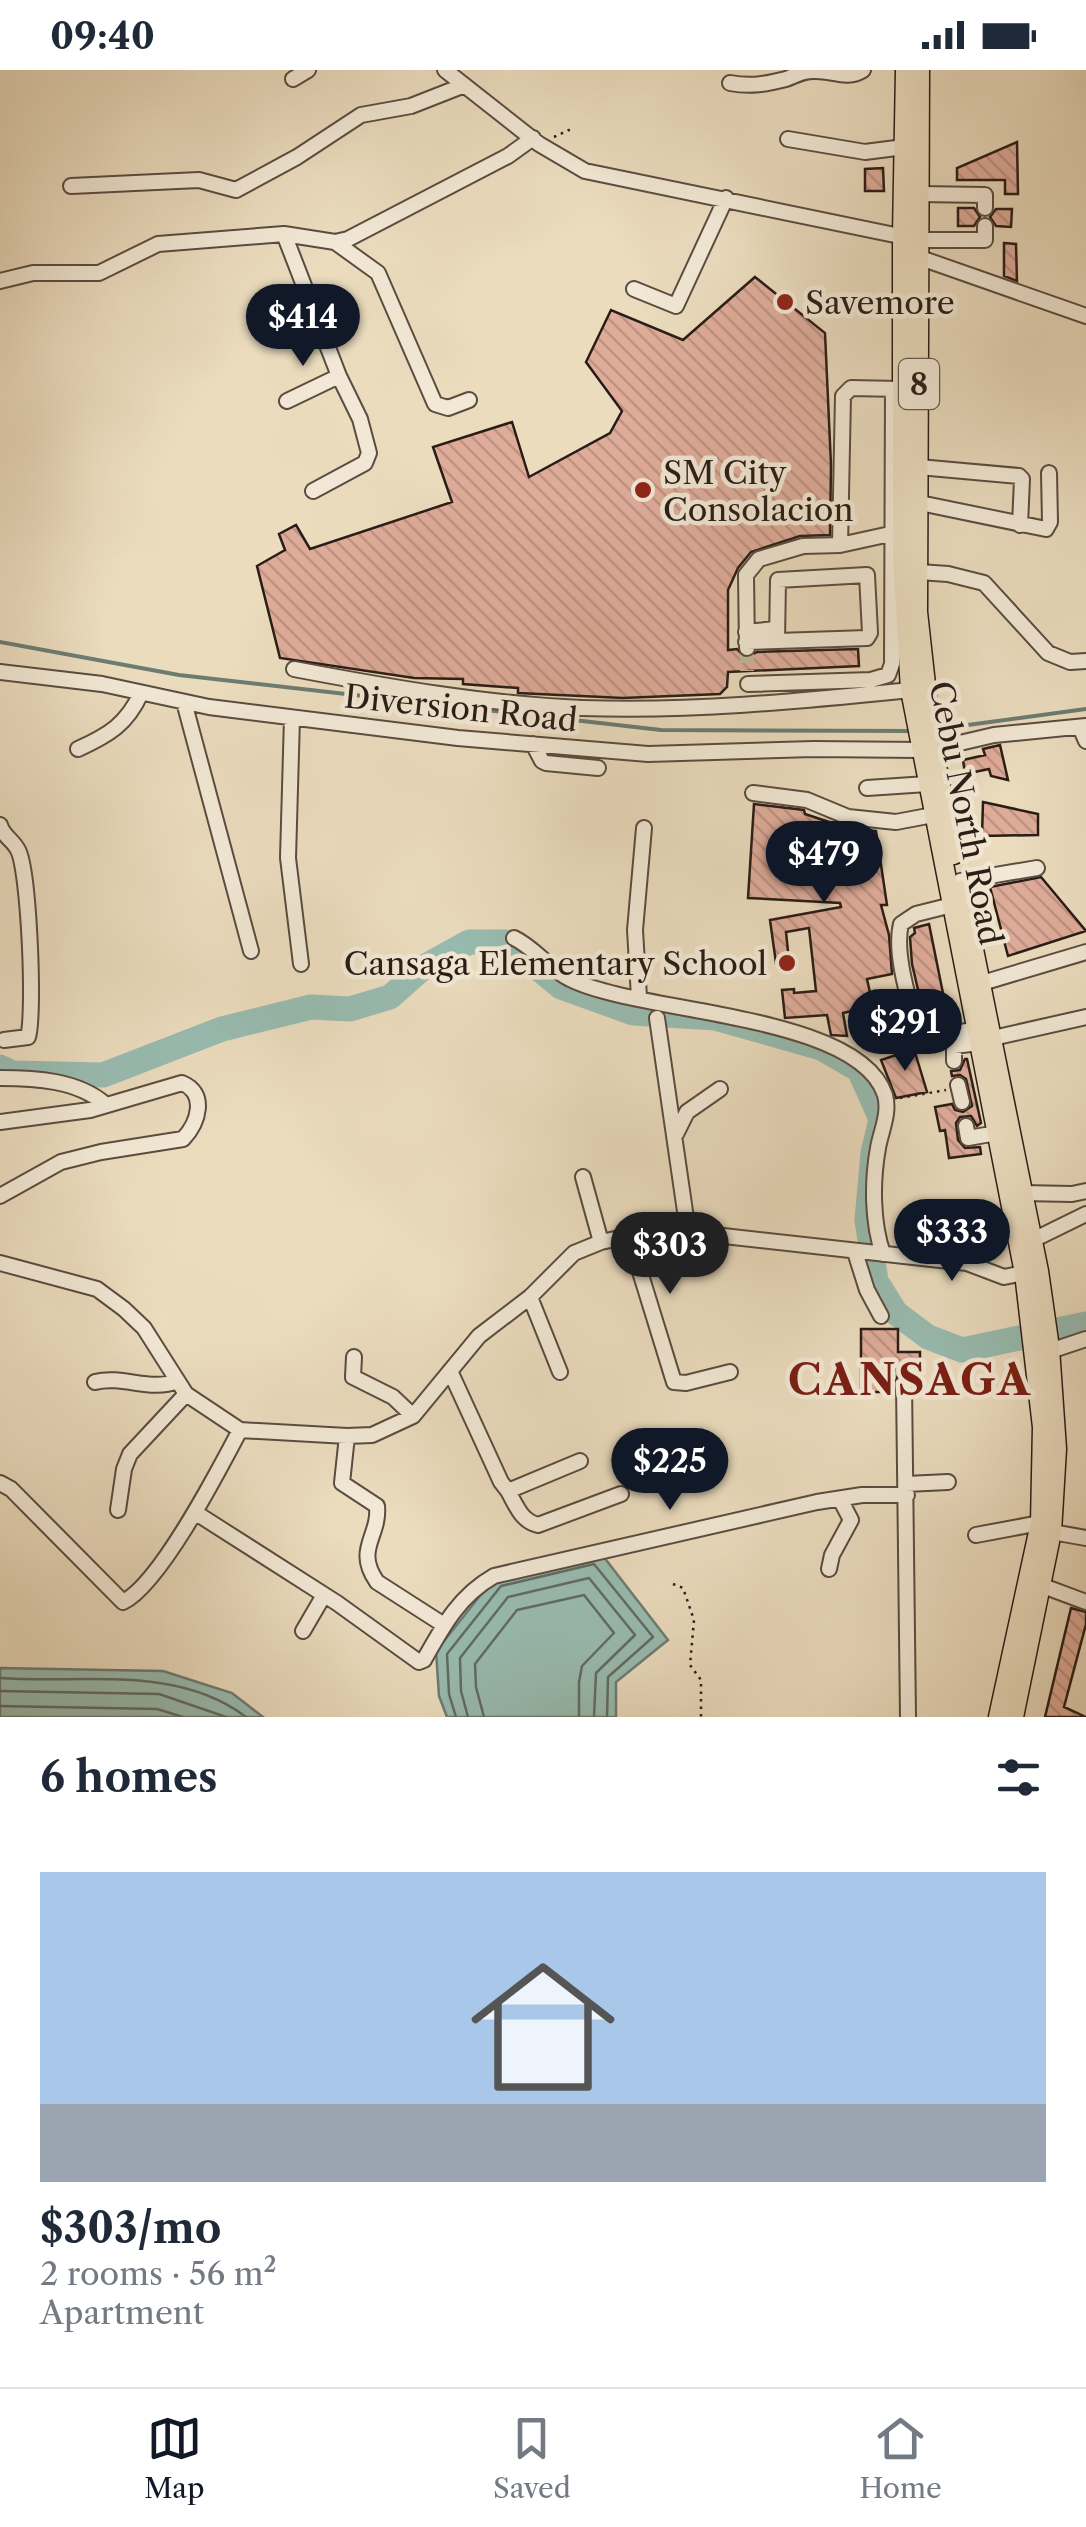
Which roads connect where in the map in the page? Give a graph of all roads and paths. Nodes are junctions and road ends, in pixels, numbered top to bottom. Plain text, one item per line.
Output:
1 (308, 70) edge
2 (445, 70) edge
3 (863, 70) edge
4 (905, 70) edge
5 (920, 70) edge
6 (294, 79) dead end
7 (730, 84) dead end
8 (462, 86) junction
9 (533, 138) junction
10 (788, 139) dead end
11 (904, 147) junction
12 (71, 186) dead end
13 (920, 194) junction
14 (726, 198) junction
15 (985, 208) dead end
16 (985, 226) dead end
17 (284, 234) junction
18 (336, 242) junction
19 (910, 246) junction
20 (0, 281) edge
21 (634, 289) dead end
22 (1086, 316) edge
23 (339, 376) junction
24 (905, 389) junction
25 (469, 400) dead end
26 (287, 401) dead end
27 (919, 467) junction
28 (1049, 474) dead end
29 (313, 491) dead end
30 (920, 504) junction
31 (1020, 525) junction
32 (890, 534) junction
33 (840, 545) junction
34 (919, 572) junction
35 (777, 635) junction
36 (1086, 662) edge
37 (294, 668) dead end
38 (0, 672) edge
39 (910, 690) junction
40 (141, 693) junction
41 (184, 702) junction
42 (747, 705) junction
43 (921, 714) junction
44 (292, 718) junction
45 (1084, 731) edge
46 (533, 744) junction
47 (926, 745) junction
48 (78, 749) dead end
49 (598, 768) dead end
50 (927, 784) junction
51 (866, 788) dead end
52 (754, 793) dead end
53 (933, 815) junction
54 (0, 826) edge
55 (644, 828) dead end
56 (1037, 868) dead end
57 (960, 881) junction
58 (952, 905) junction
59 (514, 938) dead end
60 (251, 951) dead end
61 (1086, 952) edge
62 (301, 964) dead end
63 (982, 983) junction
64 (639, 997) junction
65 (657, 1018) dead end
66 (1086, 1018) edge
67 (983, 1037) junction
68 (4, 1040) dead end
69 (954, 1061) dead end
70 (0, 1078) edge
71 (720, 1088) dead end
72 (960, 1092) dead end
73 (886, 1101) junction
74 (105, 1104) junction
75 (0, 1122) edge
76 (966, 1126) dead end
77 (997, 1133) junction
78 (675, 1135) junction
79 (583, 1178) dead end
80 (1086, 1191) edge
81 (1022, 1193) junction
82 (0, 1196) edge
83 (1086, 1214) edge
84 (688, 1232) junction
85 (629, 1236) junction
86 (1032, 1240) junction
87 (601, 1242) junction
88 (869, 1253) junction
89 (0, 1263) edge
90 (1024, 1273) junction
91 (530, 1297) junction
92 (881, 1316) dead end
93 (1038, 1320) junction
94 (1086, 1339) edge
95 (1045, 1349) junction
96 (354, 1356) dead end
97 (450, 1370) junction
98 (560, 1372) dead end
99 (730, 1372) dead end
100 (177, 1381) junction
101 (95, 1382) dead end
102 (904, 1384) dead end
103 (186, 1394) junction
104 (413, 1416) junction
105 (240, 1430) junction
106 (347, 1436) junction
107 (580, 1462) dead end
108 (948, 1482) dead end
109 (0, 1483) edge
110 (508, 1490) junction
111 (906, 1490) junction
112 (621, 1494) dead end
113 (840, 1498) junction
114 (118, 1510) dead end
115 (196, 1512) junction
116 (1046, 1528) junction
117 (976, 1536) dead end
118 (1086, 1538) edge
119 (829, 1569) dead end
120 (1034, 1583) junction
121 (673, 1584) dead end
122 (324, 1595) junction
123 (1086, 1602) edge
124 (444, 1625) junction
125 (303, 1631) dead end
126 (701, 1717) edge
127 (908, 1717) edge
128 (998, 1717) edge
129 (1014, 1717) edge

1 - 6 street
2 - 8 street
3 - 7 street
4 - 11 main road, Cebu North Road / 8
5 - 13 main road, Cebu North Road / 8
8 - 9 street
8 - 12 street
9 - 14 street
9 - 18 street
10 - 11 street
11 - 19 main road, Cebu North Road / 8
13 - 15 street
13 - 19 main road, Cebu North Road / 8
14 - 19 street
14 - 21 street
16 - 19 street
17 - 18 street
17 - 20 street
17 - 23 street
18 - 25 street
19 - 22 street
19 - 24 main road, Cebu North Road / 8
23 - 26 street
23 - 29 street
24 - 27 main road, Cebu North Road / 8
24 - 32 street
24 - 33 street
24 - 39 main road, Cebu North Road / 8
27 - 30 main road, Cebu North Road / 8
27 - 31 street
28 - 31 street
30 - 31 street
30 - 34 main road, Cebu North Road / 8
32 - 33 street
32 - 42 street
33 - 35 street
34 - 36 street
34 - 43 main road, Cebu North Road / 8
35 - 35 street
37 - 42 street
38 - 40 street, Diversion Road
39 - 42 street
39 - 43 main road, Cebu North Road / 8
40 - 41 street, Diversion Road
40 - 48 street
41 - 44 street, Diversion Road
41 - 60 street
43 - 47 main road, Cebu North Road / 8
44 - 46 street, Diversion Road
44 - 62 street
45 - 47 street, Diversion Road
46 - 47 street, Diversion Road
46 - 49 street
47 - 50 main road, Cebu North Road / 8
47 - 57 main road, Cebu North Road / 8
50 - 51 street
50 - 53 main road, Cebu North Road / 8
52 - 53 street
53 - 58 main road, Cebu North Road / 8
54 - 68 street
55 - 64 street
56 - 57 street
57 - 63 main road, Cebu North Road / 8
58 - 67 main road, Cebu North Road / 8
58 - 67 street
59 - 64 street
61 - 63 street
63 - 67 main road, Cebu North Road / 8
64 - 73 street
65 - 78 street
66 - 67 street
67 - 69 street
67 - 77 main road, Cebu North Road / 8
67 - 81 main road, Cebu North Road / 8
70 - 74 street
71 - 78 street
72 - 73 path
73 - 88 street
74 - 75 street
74 - 82 street
76 - 77 street
77 - 90 main road, Cebu North Road / 8
78 - 84 street
79 - 87 street
80 - 81 street
81 - 86 main road, Cebu North Road / 8
83 - 86 street
84 - 85 street
84 - 88 street
85 - 87 street
85 - 99 street
86 - 93 main road, Cebu North Road / 8
87 - 91 street
88 - 90 street
88 - 92 street
89 - 100 street
90 - 93 main road, Cebu North Road / 8
91 - 97 street
91 - 98 street
93 - 95 main road, Cebu North Road / 8
94 - 95 street
95 - 116 main road, Cebu North Road / 8
96 - 104 street
97 - 104 street
97 - 110 street
100 - 101 street
100 - 103 street
102 - 111 street
103 - 105 street
103 - 114 street
104 - 106 street
105 - 106 street
105 - 115 street
106 - 124 street
107 - 110 street
108 - 111 street
109 - 115 street
110 - 112 street
111 - 113 street
111 - 127 street
113 - 119 street
113 - 124 street
115 - 122 street
116 - 117 street
116 - 118 street
116 - 120 main road, Cebu North Road / 8
120 - 123 street
120 - 128 main road, Cebu North Road / 8
120 - 129 main road, Cebu North Road / 8
121 - 126 path
122 - 124 street
122 - 125 street

